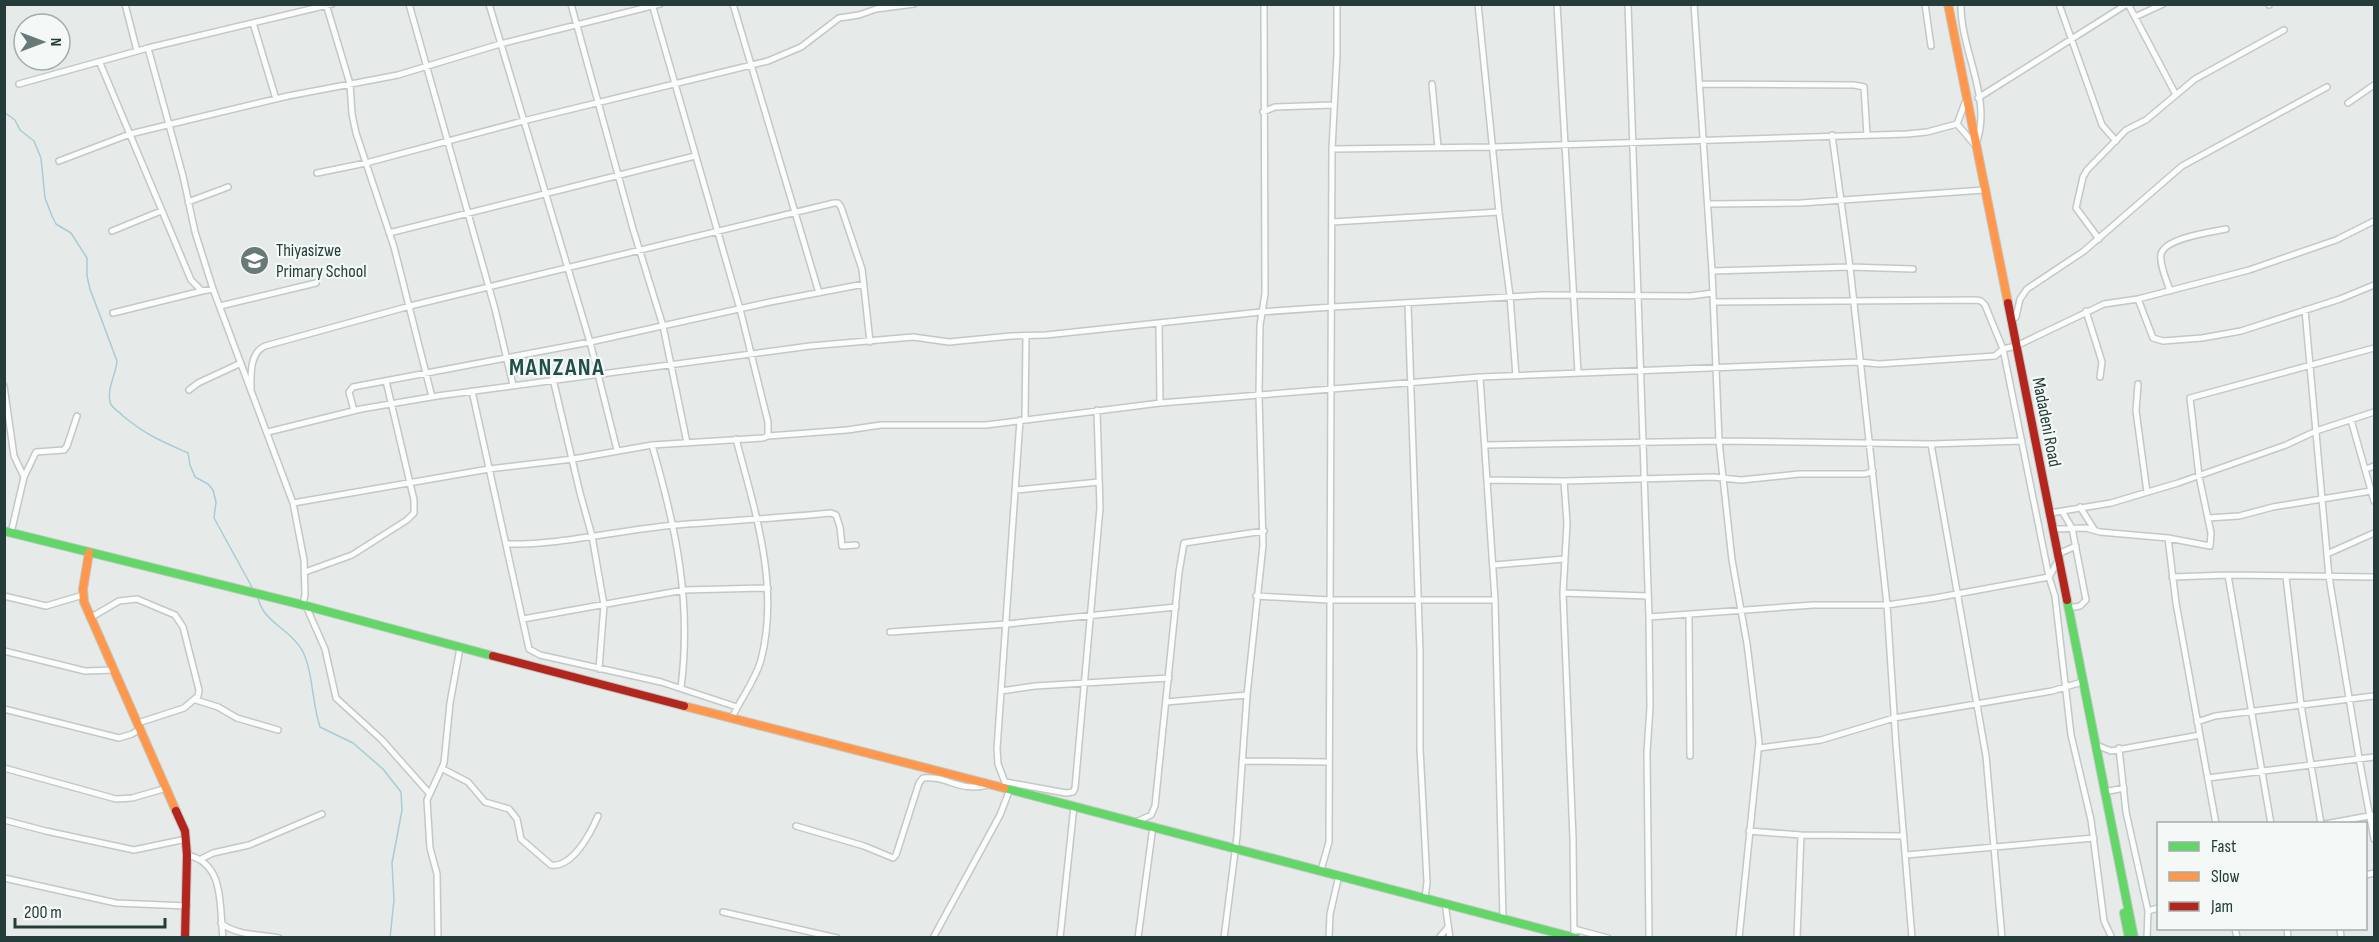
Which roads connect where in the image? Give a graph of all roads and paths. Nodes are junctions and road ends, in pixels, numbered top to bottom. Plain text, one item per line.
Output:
1 (125, 4) edge
2 (409, 4) edge
3 (489, 4) edge
4 (571, 4) edge
5 (660, 4) edge
6 (733, 4) edge
7 (914, 4) edge
8 (1264, 4) edge
9 (1337, 4) edge
10 (1478, 4) edge
11 (1557, 4) edge
12 (1628, 4) edge
13 (1694, 4) edge
14 (1925, 4) edge
15 (1948, 4) edge
16 (1961, 4) edge
17 (2059, 4) edge
18 (2127, 4) edge
19 (2163, 4) edge
20 (328, 5) edge
21 (652, 6) edge
22 (2135, 17) junction
23 (253, 23) junction
24 (577, 24) junction
25 (2284, 30) dead end
26 (2073, 40) junction
27 (500, 44) junction
28 (1932, 46) dead end
29 (148, 48) junction
30 (137, 51) junction
31 (100, 63) junction
32 (751, 65) junction
33 (426, 67) junction
34 (20, 84) dead end
35 (350, 84) junction
36 (675, 84) junction
37 (1432, 84) dead end
38 (1700, 84) junction
39 (2374, 85) edge
40 (2327, 87) dead end
41 (2176, 95) junction
42 (1978, 98) junction
43 (276, 99) junction
44 (1966, 99) junction
45 (2348, 103) dead end
46 (598, 104) junction
47 (1333, 105) junction
48 (1263, 112) junction
49 (523, 121) junction
50 (169, 124) junction
51 (1957, 124) junction
52 (130, 134) junction
53 (1832, 135) junction
54 (1867, 135) junction
55 (1704, 139) junction
56 (2116, 141) junction
57 (447, 142) junction
58 (1632, 142) junction
59 (1565, 143) junction
60 (1976, 146) junction
61 (1438, 147) junction
62 (1493, 147) junction
63 (1332, 149) junction
64 (695, 156) junction
65 (59, 161) dead end
66 (366, 163) junction
67 (317, 173) dead end
68 (618, 175) junction
69 (228, 187) dead end
70 (1984, 190) junction
71 (545, 195) junction
72 (1840, 199) junction
73 (188, 201) junction
74 (1708, 204) junction
75 (161, 211) junction
76 (1499, 212) junction
77 (468, 213) junction
78 (794, 213) junction
79 (2374, 221) edge
80 (1332, 222) junction
81 (2226, 229) dead end
82 (112, 231) dead end
83 (717, 232) junction
84 (389, 233) junction
85 (2099, 239) junction
86 (640, 251) junction
87 (1850, 267) junction
88 (568, 269) junction
89 (1913, 269) dead end
90 (1712, 271) junction
91 (316, 283) dead end
92 (864, 284) junction
93 (2374, 285) edge
94 (489, 287) junction
95 (213, 289) junction
96 (202, 291) junction
97 (2170, 291) junction
98 (819, 293) junction
99 (1713, 293) junction
100 (1572, 295) junction
101 (1638, 295) junction
102 (1510, 296) junction
103 (2138, 299) junction
104 (1853, 300) junction
105 (1713, 302) junction
106 (1408, 304) junction
107 (220, 306) junction
108 (410, 306) junction
109 (1332, 307) junction
110 (740, 309) junction
111 (2305, 310) junction
112 (2086, 311) junction
113 (1262, 312) junction
114 (113, 313) dead end
115 (2011, 321) junction
116 (1159, 323) junction
117 (663, 326) junction
118 (1026, 336) junction
119 (590, 342) junction
120 (870, 342) junction
121 (2016, 346) junction
122 (2374, 348) edge
123 (2003, 349) junction
124 (752, 355) junction
125 (507, 357) junction
126 (1859, 362) junction
127 (241, 363) junction
128 (2311, 364) junction
129 (673, 365) junction
130 (1715, 368) junction
131 (1640, 370) junction
132 (426, 372) junction
133 (1578, 373) junction
134 (599, 374) junction
135 (1516, 376) junction
136 (1480, 377) junction
137 (2100, 377) dead end
138 (553, 379) junction
139 (386, 381) junction
140 (1411, 383) junction
141 (2138, 384) dead end
142 (513, 385) junction
143 (4, 386) edge
144 (1330, 389) junction
145 (189, 390) dead end
146 (251, 391) junction
147 (472, 391) junction
148 (1259, 395) junction
149 (432, 397) junction
150 (1160, 403) junction
151 (390, 404) junction
152 (1097, 410) junction
153 (354, 411) junction
154 (2374, 412) edge
155 (77, 416) dead end
156 (1023, 419) junction
157 (2351, 420) junction
158 (2316, 431) junction
159 (268, 432) junction
160 (768, 436) junction
161 (736, 439) junction
162 (1719, 441) junction
163 (2022, 441) junction
164 (687, 443) junction
165 (1642, 443) junction
166 (1931, 444) junction
167 (652, 445) junction
168 (1485, 445) junction
169 (1870, 445) junction
170 (617, 450) junction
171 (573, 459) junction
172 (2374, 466) edge
173 (489, 469) junction
174 (2366, 469) junction
175 (1873, 471) junction
176 (2199, 476) junction
177 (24, 477) junction
178 (1722, 478) junction
179 (1487, 480) junction
180 (1643, 480) junction
181 (1564, 481) junction
182 (1099, 482) junction
183 (408, 483) junction
184 (1015, 490) junction
185 (2371, 491) junction
186 (2147, 492) junction
187 (2322, 499) junction
188 (2374, 501) edge
189 (293, 502) junction
190 (2080, 507) junction
191 (2062, 511) junction
192 (2050, 513) junction
193 (2208, 518) junction
194 (757, 521) junction
195 (674, 525) junction
196 (2072, 528) junction
197 (2052, 529) junction
198 (2094, 530) junction
199 (1264, 531) junction
200 (8, 532) edge
201 (2374, 533) edge
202 (592, 536) junction
203 (2168, 538) junction
204 (506, 544) junction
205 (856, 545) dead end
206 (2076, 546) junction
207 (89, 553) junction
208 (2327, 554) junction
209 (2059, 556) junction
210 (1564, 559) junction
211 (1494, 565) junction
212 (305, 572) junction
213 (2228, 575) junction
214 (2049, 577) junction
215 (2172, 577) junction
216 (2286, 577) junction
217 (2329, 577) junction
218 (2374, 578) edge
219 (768, 588) junction
220 (684, 590) junction
221 (2064, 590) junction
222 (1563, 593) junction
223 (83, 594) junction
224 (1957, 594) junction
225 (4, 596) edge
226 (1256, 596) junction
227 (1648, 596) junction
228 (1329, 600) junction
229 (1418, 600) junction
230 (1495, 600) junction
231 (604, 605) junction
232 (1887, 605) junction
233 (304, 606) junction
234 (1176, 607) junction
235 (2068, 608) junction
236 (1741, 611) junction
237 (1091, 616) junction
238 (1689, 616) junction
239 (1649, 617) junction
240 (90, 618) junction
241 (524, 619) junction
242 (1006, 624) junction
243 (890, 633) dead end
244 (460, 648) junction
245 (4, 651) edge
246 (598, 669) junction
247 (114, 670) junction
248 (1169, 678) junction
249 (2082, 682) junction
250 (1085, 684) junction
251 (2064, 687) junction
252 (681, 688) junction
253 (1001, 691) junction
254 (1247, 695) junction
255 (2374, 696) edge
256 (2349, 699) junction
257 (196, 700) junction
258 (1166, 702) junction
259 (1977, 705) junction
260 (2301, 705) junction
261 (737, 707) junction
262 (4, 709) edge
263 (2252, 712) junction
264 (732, 717) junction
265 (1894, 718) junction
266 (2197, 722) junction
267 (139, 726) junction
268 (278, 730) dead end
269 (2200, 735) junction
270 (2094, 744) junction
271 (1759, 748) junction
272 (2119, 748) junction
273 (1690, 756) dead end
274 (2374, 757) edge
275 (2359, 758) junction
276 (1242, 761) junction
277 (1328, 762) junction
278 (2310, 766) junction
279 (4, 768) edge
280 (443, 769) junction
281 (2260, 771) junction
282 (2208, 778) junction
283 (990, 784) junction
284 (1008, 787) junction
285 (167, 788) junction
286 (2124, 788) junction
287 (2104, 792) junction
288 (429, 793) junction
289 (1074, 806) junction
290 (322, 814) dead end
291 (598, 816) dead end
292 (2372, 816) edge
293 (4, 819) edge
294 (1136, 822) junction
295 (2216, 822) edge
296 (2271, 822) edge
297 (2323, 822) edge
298 (2335, 822) edge
299 (796, 826) dead end
300 (1153, 826) junction
301 (1749, 831) junction
302 (1801, 835) junction
303 (1904, 836) junction
304 (2094, 838) junction
305 (186, 839) junction
306 (2374, 839) edge
307 (2115, 846) junction
308 (1235, 849) junction
309 (1993, 849) junction
310 (187, 855) junction
311 (1906, 855) junction
312 (201, 859) junction
313 (1321, 870) junction
314 (1339, 875) junction
315 (4, 878) edge
316 (1425, 898) junction
317 (1444, 903) junction
318 (187, 906) junction
319 (2157, 908) edge
320 (2148, 911) junction
321 (723, 912) dead end
322 (1503, 919) junction
323 (221, 923) junction
324 (1448, 927) junction
325 (1574, 934) edge
326 (185, 938) edge
327 (223, 938) edge
328 (279, 938) edge
329 (438, 938) edge
330 (837, 938) edge
331 (933, 938) edge
332 (1060, 938) edge
333 (1138, 938) edge
334 (1224, 938) edge
335 (1329, 938) edge
336 (1439, 938) edge
337 (1450, 938) edge
338 (1608, 938) edge
339 (1649, 938) edge
340 (1739, 938) edge
341 (1797, 938) edge
342 (1912, 938) edge
343 (2002, 938) edge
344 (2112, 938) edge
345 (2129, 938) edge
346 (2134, 938) edge
347 (2147, 938) edge

1 - 30 street
2 - 33 street
3 - 27 street
4 - 24 street
5 - 21 street
6 - 32 street
7 - 32 street
8 - 48 street
9 - 47 street
10 - 62 street
11 - 59 street
12 - 58 street
13 - 38 street
14 - 28 street
15 - 44 street, Madadeni Road
16 - 42 street
17 - 26 street
18 - 22 street
18 - 26 street
19 - 22 street
20 - 23 street
20 - 35 street
21 - 24 street
21 - 36 street
22 - 41 street
23 - 29 street
23 - 43 street
24 - 27 street
24 - 46 street
25 - 41 street
26 - 42 street
26 - 56 street
27 - 33 street
27 - 49 street
29 - 30 street
29 - 50 street
30 - 31 street
31 - 34 street
31 - 52 street
32 - 36 street
32 - 78 street
33 - 35 street
33 - 57 street
35 - 43 street
35 - 66 street
36 - 46 street
36 - 64 street
37 - 61 street
38 - 54 street
38 - 55 street
39 - 45 street
40 - 85 street
41 - 56 street
42 - 60 street
43 - 50 street
44 - 51 street
44 - 60 street, Madadeni Road
46 - 49 street
46 - 68 street
47 - 48 street
47 - 63 street
48 - 113 street
49 - 57 street
49 - 71 street
50 - 52 street
50 - 73 street
51 - 54 street
51 - 60 street
52 - 65 street
52 - 75 street
53 - 54 street
53 - 55 street
53 - 72 street
55 - 58 street
55 - 74 street
56 - 85 street
57 - 66 street
57 - 77 street
58 - 59 street
58 - 101 street
59 - 62 street
59 - 100 street
60 - 70 street, Madadeni Road
61 - 62 street
61 - 63 street
62 - 76 street
63 - 80 street
64 - 68 street
64 - 83 street
66 - 67 street
66 - 84 street
68 - 71 street
68 - 86 street
69 - 73 street
70 - 72 street
70 - 115 street, Madadeni Road
71 - 77 street
71 - 88 street
72 - 74 street
72 - 87 street
73 - 95 street
74 - 90 street
75 - 82 street
75 - 96 street
76 - 80 street
76 - 102 street
77 - 84 street
77 - 94 street
78 - 83 street
78 - 92 street
78 - 98 street
79 - 97 street
80 - 109 street
81 - 97 street
83 - 86 street
83 - 110 street
84 - 108 street
85 - 115 street
86 - 88 street
86 - 117 street
87 - 89 street
87 - 90 street
87 - 104 street
88 - 94 street
88 - 119 street
90 - 99 street
91 - 107 street
92 - 98 street
92 - 120 street
93 - 111 street
94 - 108 street
94 - 125 street
95 - 96 street
95 - 107 street
96 - 114 street
97 - 103 street
98 - 110 street
99 - 101 street
99 - 105 street
100 - 101 street
100 - 102 street
100 - 133 street
101 - 131 street
102 - 106 street
102 - 135 street
103 - 111 street
103 - 112 street
104 - 105 street
104 - 123 street
104 - 126 street
105 - 130 street
106 - 109 street
106 - 140 street
107 - 127 street
108 - 132 street
108 - 146 street
109 - 113 street
109 - 144 street
110 - 117 street
110 - 124 street
111 - 128 street
112 - 121 street
112 - 137 street
113 - 116 street
113 - 148 street
115 - 121 street, Madadeni Road
116 - 118 street
116 - 150 street
117 - 119 street
117 - 129 street
118 - 120 street
118 - 156 street
119 - 125 street
119 - 134 street
120 - 124 street
121 - 123 street
121 - 192 street, Madadeni Road
122 - 128 street
123 - 126 street
123 - 163 street
124 - 129 street
124 - 160 street
125 - 132 street
125 - 142 street
126 - 130 street
126 - 169 street
127 - 145 street
127 - 146 street
128 - 158 street
128 - 176 street
129 - 134 street
129 - 164 street
130 - 131 street
130 - 162 street
131 - 133 street
131 - 165 street
132 - 139 street
132 - 149 street
133 - 135 street
134 - 138 street
134 - 170 street
135 - 136 street
136 - 140 street
136 - 168 street
138 - 142 street
138 - 171 street
139 - 151 street
139 - 153 street
140 - 144 street
140 - 229 street
141 - 186 street
142 - 147 street
143 - 177 street
144 - 148 street
144 - 228 street
146 - 159 street
147 - 149 street
147 - 173 street
148 - 150 street
148 - 199 street
149 - 151 street
150 - 152 street
151 - 153 street
151 - 183 street
152 - 156 street
152 - 182 street
153 - 159 street
154 - 157 street
155 - 177 street
156 - 160 street
156 - 184 street
157 - 158 street
157 - 174 street
158 - 176 street
158 - 187 street
159 - 189 street
160 - 161 street
161 - 164 street
161 - 194 street
162 - 165 street
162 - 169 street
162 - 178 street
163 - 166 street
163 - 214 street
164 - 167 street
165 - 168 street
165 - 180 street
166 - 169 street
166 - 224 street
167 - 170 street
167 - 195 street
168 - 179 street
169 - 175 street
170 - 171 street
171 - 173 street
171 - 202 street
172 - 174 street
173 - 183 street
173 - 204 street
174 - 185 street
175 - 178 street
175 - 232 street
176 - 186 street
176 - 193 street
177 - 200 street
178 - 180 street
178 - 236 street
179 - 181 street
179 - 211 street
180 - 181 street
180 - 227 street
181 - 210 street
182 - 184 street
182 - 237 street
183 - 189 street
183 - 212 street
184 - 242 street
185 - 187 street
185 - 188 street
186 - 190 street
187 - 193 street
187 - 208 street
189 - 212 street
190 - 191 street
190 - 198 street
191 - 192 street
191 - 196 street
192 - 197 street, Madadeni Road
193 - 203 street
194 - 195 street
194 - 205 street
194 - 219 street
195 - 202 street
195 - 220 street
196 - 197 street
196 - 198 street
196 - 206 street
197 - 209 street, Madadeni Road
198 - 203 street
199 - 226 street
199 - 234 street
200 - 207 street
201 - 208 street
202 - 204 street
202 - 231 street
203 - 215 street
204 - 241 street
206 - 209 street
206 - 235 street
207 - 223 street
207 - 233 street
208 - 217 street
209 - 214 street
209 - 221 street, Madadeni Road
210 - 211 street
210 - 222 street
211 - 230 street
212 - 233 street
213 - 215 street
213 - 216 street
213 - 263 street
214 - 221 street
214 - 224 street
214 - 251 street
215 - 266 street
216 - 217 street
216 - 260 street
217 - 218 street
217 - 256 street
219 - 220 street
219 - 261 street
220 - 231 street
220 - 252 street
221 - 235 street, Madadeni Road
222 - 227 street
222 - 325 street
223 - 225 street
223 - 240 street
224 - 232 street
224 - 259 street
226 - 228 street
226 - 254 street
227 - 239 street
228 - 229 street
228 - 277 street
229 - 230 street
229 - 316 street
230 - 322 street
231 - 241 street
231 - 246 street
232 - 236 street
232 - 265 street
233 - 244 street
233 - 288 street
234 - 237 street
234 - 248 street
235 - 249 street, Madadeni Road
236 - 238 street
236 - 271 street
237 - 242 street
237 - 250 street
238 - 239 street
238 - 273 street
239 - 339 street
240 - 247 street
240 - 257 street
241 - 246 street
242 - 243 street
242 - 253 street
244 - 264 street
244 - 280 street
245 - 247 street
246 - 252 street
247 - 267 street
248 - 250 street
248 - 258 street
249 - 251 street
249 - 270 street, Madadeni Road
250 - 253 street
250 - 284 street
251 - 259 street
251 - 304 street
252 - 261 street
253 - 284 street
254 - 258 street
254 - 276 street
255 - 256 street
256 - 260 street
256 - 275 street
257 - 267 street
257 - 268 street
258 - 294 street
259 - 265 street
259 - 309 street
260 - 263 street
260 - 278 street
261 - 264 street
262 - 267 street
263 - 266 street
263 - 281 street
264 - 283 street
265 - 271 street
265 - 303 street
266 - 269 street
267 - 285 street
269 - 272 street
269 - 282 street
270 - 272 street
270 - 287 street, Madadeni Road
271 - 301 street
272 - 286 street
274 - 275 street
275 - 278 street
275 - 292 street
276 - 277 street
276 - 308 street
277 - 313 street
278 - 281 street
278 - 297 street
279 - 285 street
280 - 288 street
280 - 291 street
281 - 282 street
281 - 296 street
282 - 295 street
283 - 284 street
283 - 299 street
284 - 289 street
284 - 331 street
285 - 305 street
286 - 287 street
286 - 320 street
287 - 307 street, Madadeni Road
288 - 329 street
289 - 294 street
289 - 332 street
290 - 312 street
292 - 298 street
292 - 306 street
293 - 305 street
294 - 300 street
300 - 308 street
300 - 333 street
301 - 302 street
301 - 340 street
302 - 303 street
302 - 341 street
303 - 311 street
304 - 309 street
304 - 344 street
305 - 310 street
307 - 345 street, Madadeni Road
307 - 346 street, Madadeni Road
308 - 313 street
308 - 334 street
309 - 311 street
309 - 343 street
310 - 312 street
310 - 318 street
311 - 342 street
312 - 323 street
313 - 314 street
314 - 316 street
314 - 335 street
315 - 318 street
316 - 317 street
317 - 322 street
317 - 324 street
318 - 326 street
319 - 320 street
320 - 347 street
321 - 330 street
322 - 325 street
323 - 327 street
323 - 328 street
324 - 336 street
324 - 337 street
325 - 338 street

